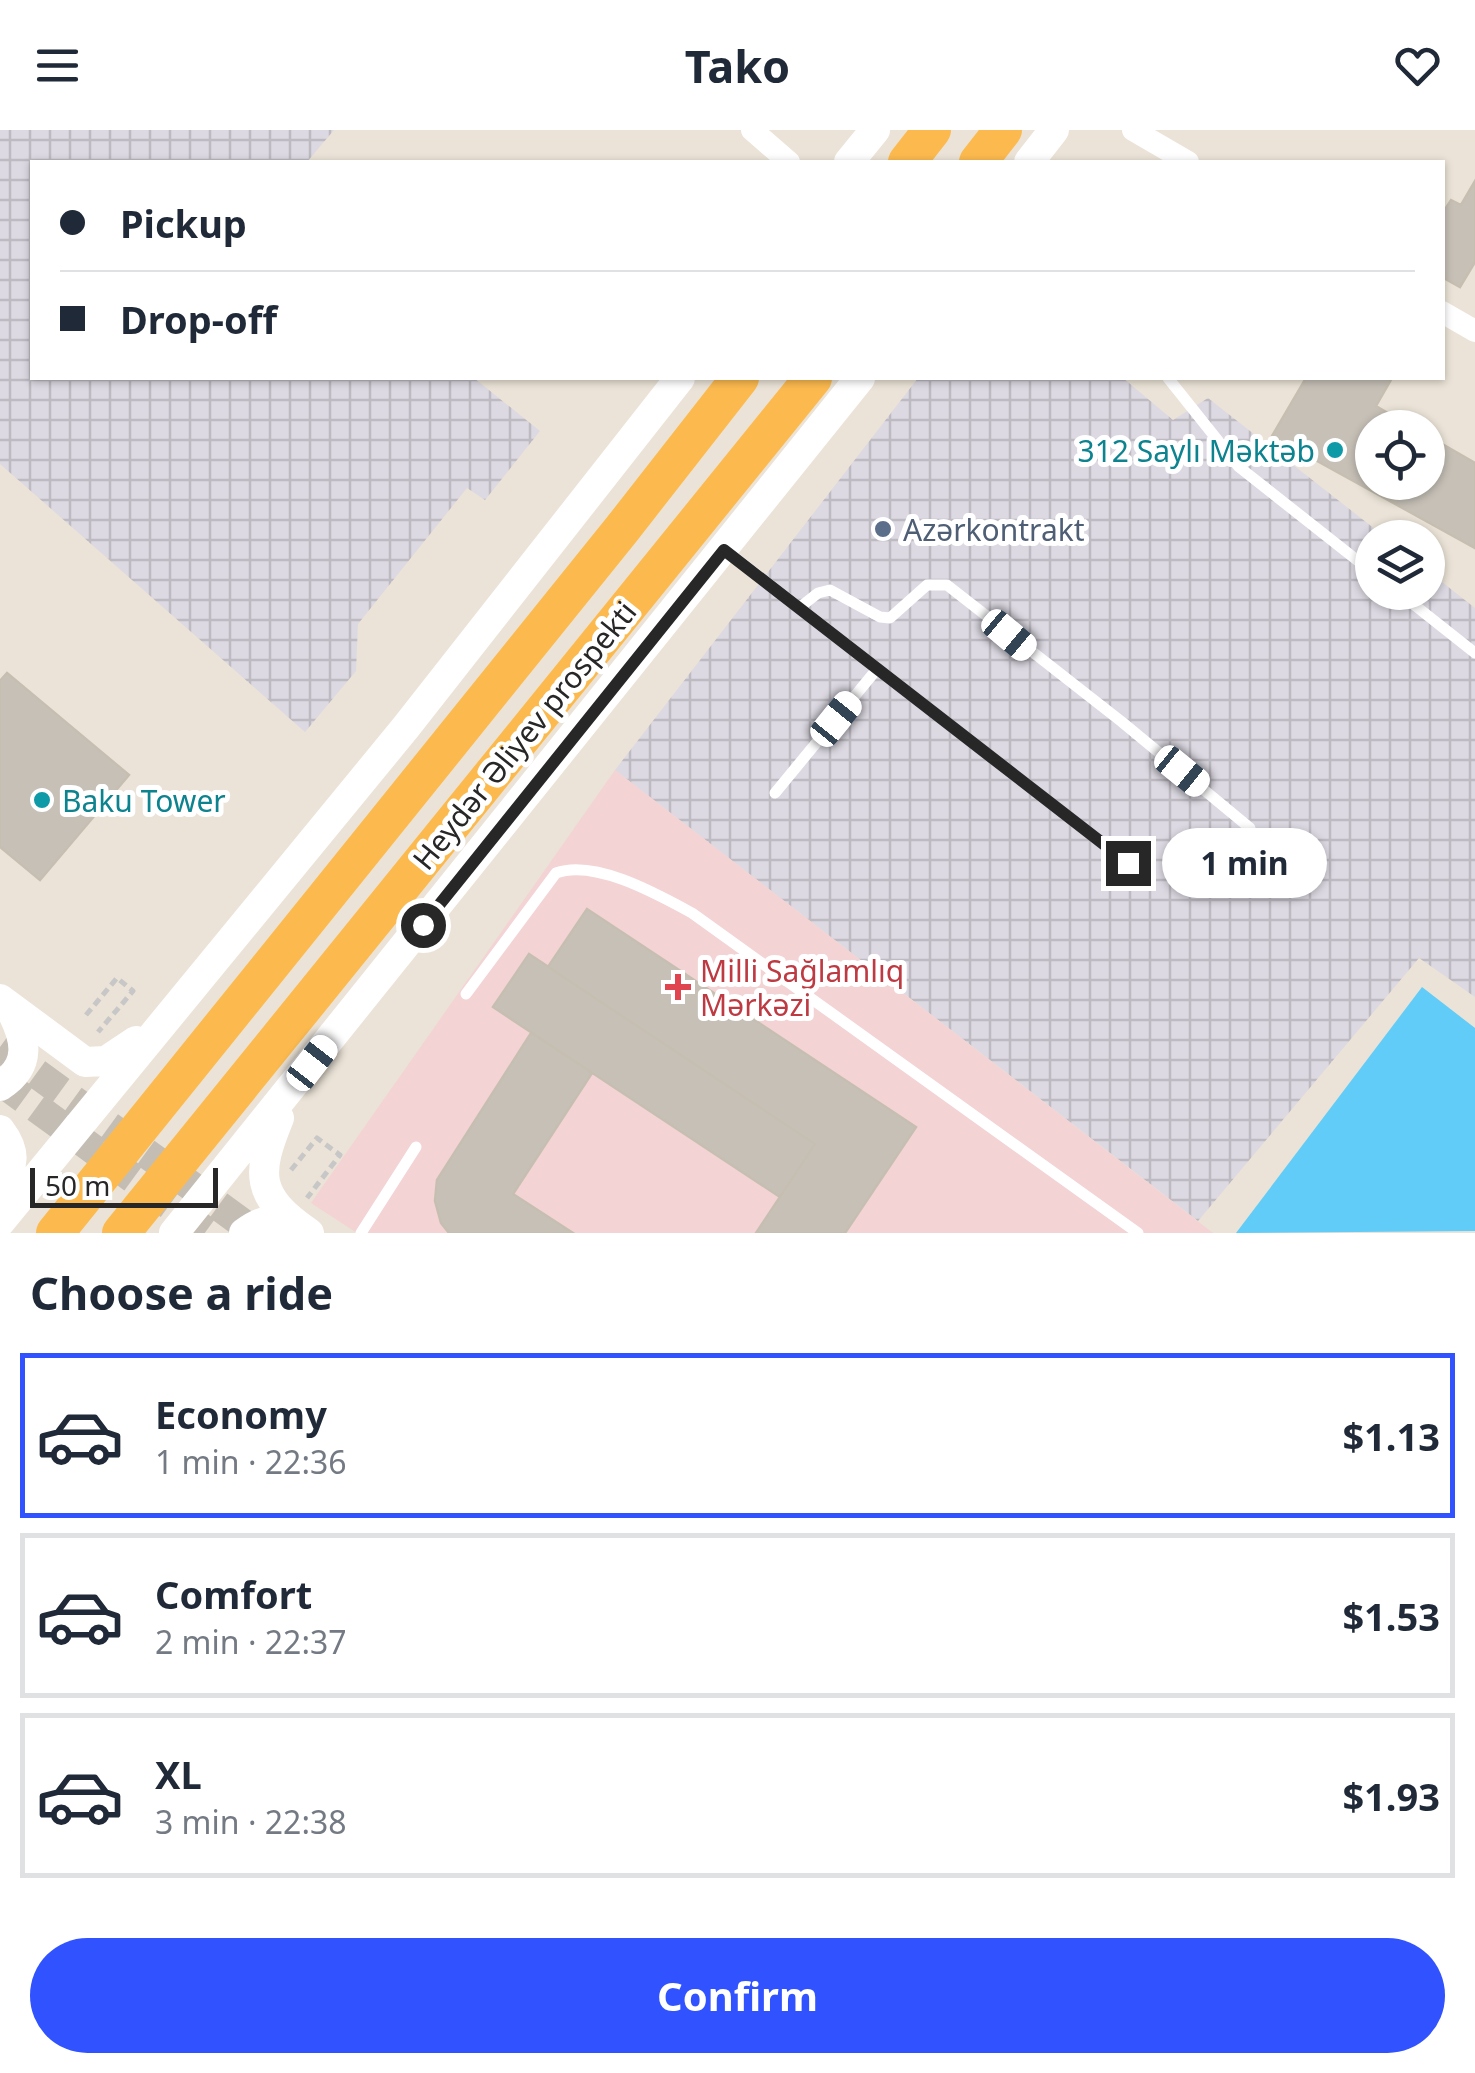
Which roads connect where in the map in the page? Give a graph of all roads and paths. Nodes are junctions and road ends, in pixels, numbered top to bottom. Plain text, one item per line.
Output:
1 (752, 130) edge
2 (875, 130) edge
3 (932, 130) edge
4 (1002, 130) edge
5 (1054, 130) edge
6 (1133, 130) edge
7 (787, 160) edge
8 (852, 160) edge
9 (909, 160) edge
10 (980, 160) edge
11 (1030, 160) edge
12 (1185, 160) edge
13 (1445, 314) edge
14 (1475, 331) edge
15 (678, 380) edge
16 (738, 380) edge
17 (812, 380) edge
18 (858, 380) edge
19 (1170, 380) edge
20 (724, 550) junction
21 (1355, 559) edge
22 (799, 608) junction
23 (1421, 610) edge
24 (1475, 653) edge
25 (877, 669) junction
26 (775, 794) dead end
27 (1250, 828) dead end
28 (1128, 863) dead end
29 (466, 994) dead end
30 (5, 1003) edge
31 (170, 1014) junction
32 (86, 1016) dead end
33 (91, 1040) dead end
34 (0, 1086) edge
35 (290, 1090) junction
36 (0, 1130) edge
37 (416, 1147) dead end
38 (280, 1184) dead end
39 (0, 1186) edge
40 (0, 1222) edge
41 (300, 1226) edge
42 (54, 1233) edge
43 (121, 1233) edge
44 (174, 1233) edge
45 (244, 1233) edge
46 (361, 1233) edge
47 (1138, 1233) edge

1 - 7 street
2 - 8 main road
3 - 9 highway
4 - 10 highway
5 - 11 main road
6 - 12 street
13 - 14 street
15 - 31 main road
16 - 42 highway, Heydər Əliyev prospekti
17 - 43 highway, Heydər Əliyev prospekti
18 - 20 main road
19 - 21 lane
20 - 22 lane
20 - 35 main road
22 - 25 lane
22 - 27 lane
23 - 24 lane
25 - 26 lane
25 - 28 lane
29 - 47 lane
30 - 31 main road
30 - 34 main road
31 - 40 main road
32 - 33 path
35 - 41 main road
35 - 44 main road
36 - 39 main road
37 - 46 lane
38 - 41 path
41 - 45 main road

